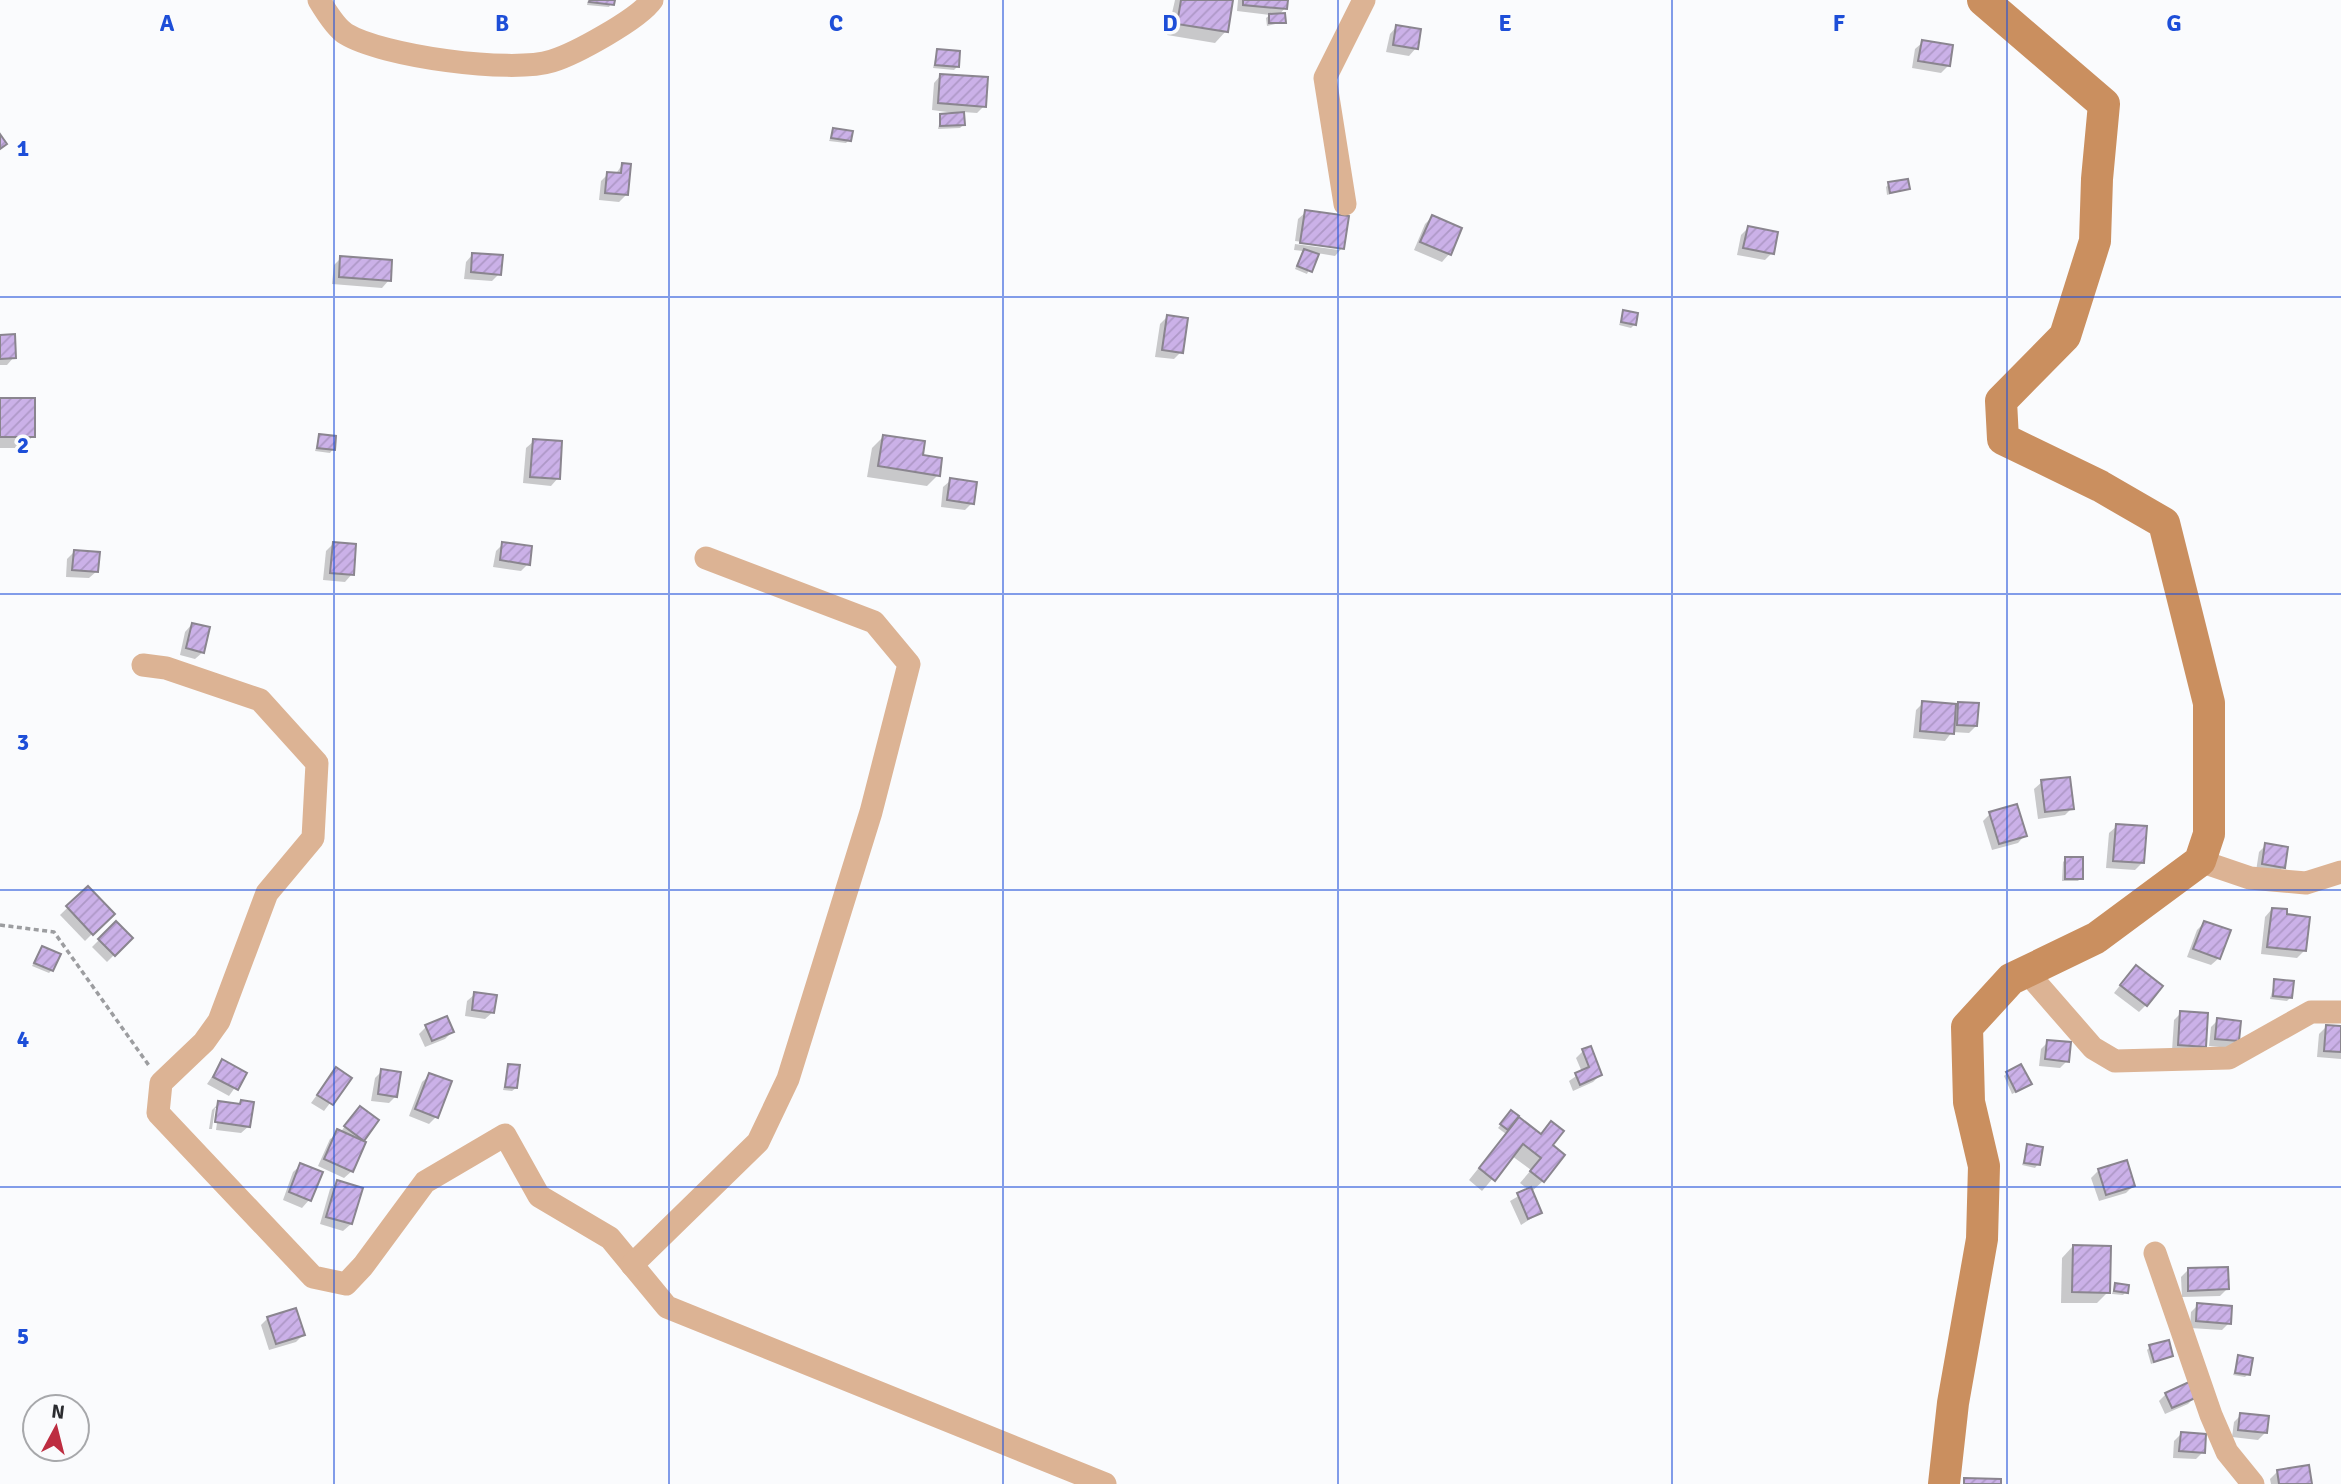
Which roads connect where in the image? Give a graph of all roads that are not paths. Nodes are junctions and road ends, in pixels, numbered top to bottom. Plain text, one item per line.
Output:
1 (319, 0) edge
2 (652, 0) edge
3 (1364, 0) edge
4 (1983, 0) edge
5 (1345, 204) dead end
6 (706, 558) dead end
7 (143, 665) dead end
8 (2200, 861) junction
9 (2341, 872) edge
10 (2025, 970) junction
11 (2341, 1012) edge
12 (2155, 1253) dead end
13 (632, 1265) junction
14 (1105, 1484) edge
15 (1944, 1484) edge
16 (2253, 1484) edge

1 - 2 street
3 - 5 street
4 - 8 main road
6 - 13 street
7 - 13 street
8 - 9 street
8 - 10 main road
10 - 11 street
10 - 15 main road
12 - 16 street
13 - 14 street

